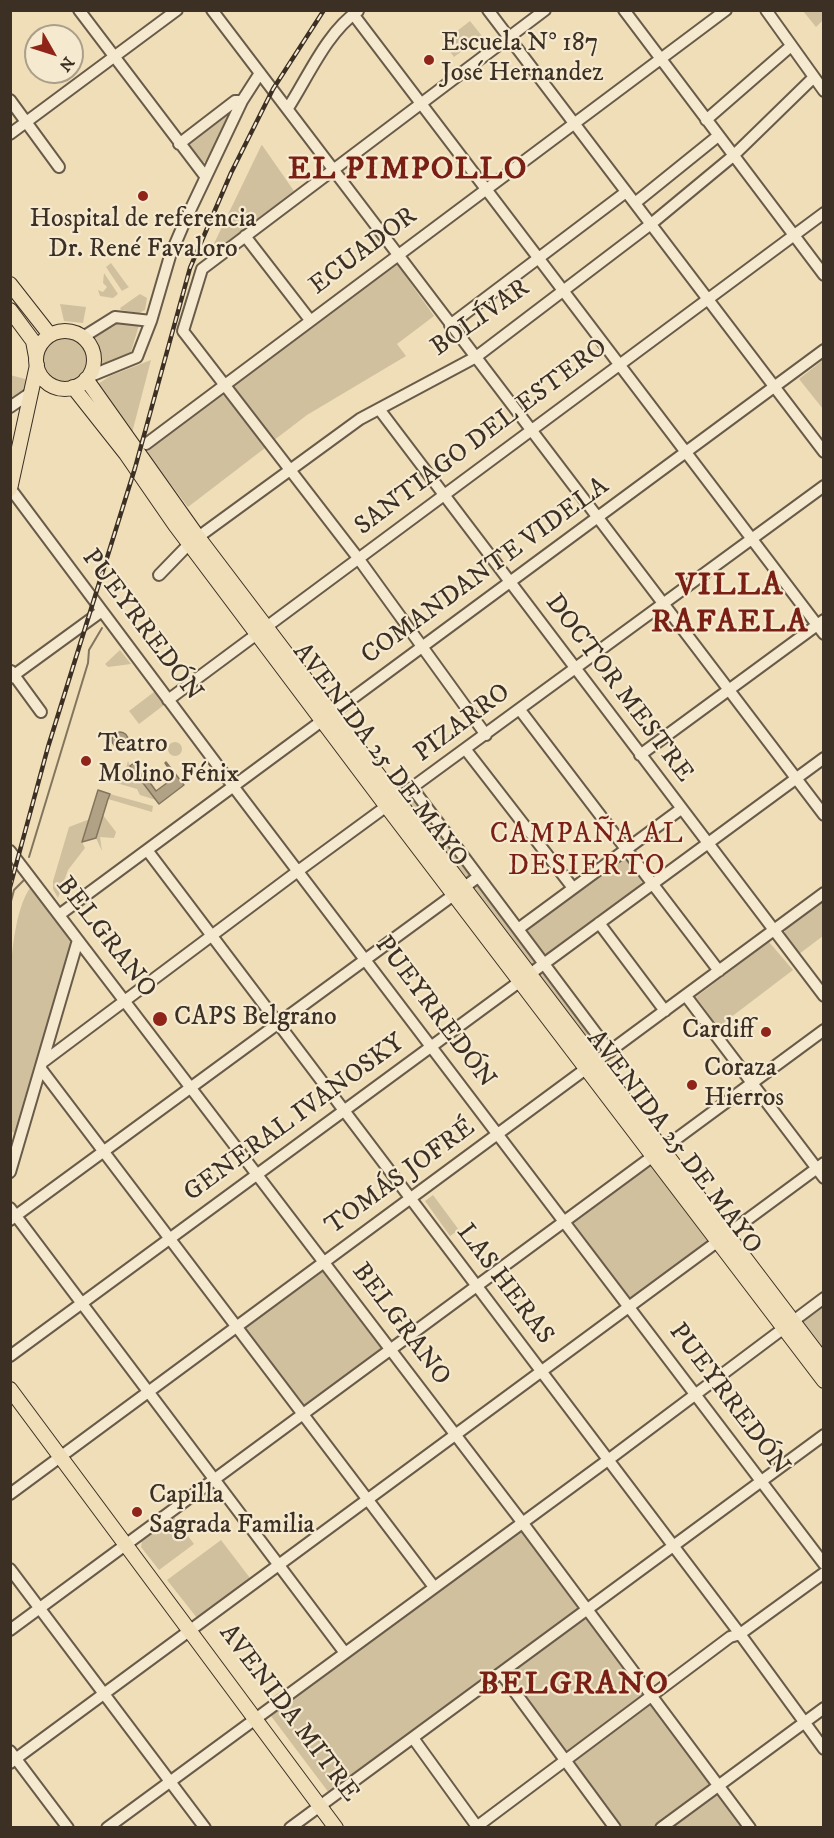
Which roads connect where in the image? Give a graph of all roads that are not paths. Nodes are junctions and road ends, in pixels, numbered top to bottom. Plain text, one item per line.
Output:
1 (79, 10) edge
2 (177, 10) edge
3 (212, 10) edge
4 (488, 10) edge
5 (545, 10) edge
6 (624, 10) edge
7 (726, 10) edge
8 (766, 10) edge
9 (356, 12) edge
10 (509, 38) junction
11 (791, 46) junction
12 (114, 57) junction
13 (661, 59) junction
14 (260, 73) junction
15 (813, 78) junction
16 (824, 91) edge
17 (10, 100) edge
18 (242, 101) junction
19 (421, 104) junction
20 (288, 108) junction
21 (706, 120) junction
22 (27, 122) junction
23 (573, 124) junction
24 (10, 134) edge
25 (718, 136) junction
26 (179, 144) junction
27 (734, 156) junction
28 (59, 167) dead end
29 (333, 170) junction
30 (205, 176) junction
31 (485, 189) junction
32 (626, 192) junction
33 (635, 203) junction
34 (824, 213) edge
35 (651, 224) junction
36 (245, 236) junction
37 (793, 236) junction
38 (398, 255) junction
39 (538, 258) junction
40 (824, 275) edge
41 (10, 284) edge
42 (562, 289) junction
43 (708, 298) junction
44 (10, 310) edge
45 (310, 320) junction
46 (151, 321) junction
47 (450, 325) junction
48 (50, 335) junction
49 (83, 337) junction
50 (824, 350) edge
51 (476, 357) junction
52 (37, 362) junction
53 (619, 364) junction
54 (87, 378) junction
55 (48, 383) junction
56 (225, 385) junction
57 (73, 387) junction
58 (773, 387) junction
59 (32, 392) junction
60 (10, 407) edge
61 (379, 409) junction
62 (529, 430) junction
63 (146, 444) dead end
64 (686, 452) junction
65 (824, 452) edge
66 (289, 471) junction
67 (824, 486) edge
68 (11, 489) edge
69 (444, 495) junction
70 (598, 517) junction
71 (752, 538) junction
72 (194, 540) junction
73 (357, 558) junction
74 (159, 575) dead end
75 (509, 582) junction
76 (664, 603) junction
77 (102, 611) junction
78 (821, 626) edge
79 (261, 630) junction
80 (422, 647) junction
81 (575, 668) junction
82 (12, 674) edge
83 (729, 690) junction
84 (168, 700) junction
85 (520, 710) junction
86 (41, 712) dead end
87 (327, 717) junction
88 (486, 735) junction
89 (466, 750) junction
90 (640, 755) junction
91 (824, 758) edge
92 (796, 778) junction
93 (233, 786) junction
94 (413, 789) junction
95 (392, 803) junction
96 (681, 809) junction
97 (824, 815) edge
98 (707, 844) junction
99 (626, 849) junction
100 (147, 850) junction
101 (10, 851) edge
102 (298, 871) junction
103 (478, 876) junction
104 (652, 884) junction
105 (573, 888) junction
106 (459, 892) junction
107 (824, 893) edge
108 (59, 915) junction
109 (599, 923) junction
110 (518, 929) junction
111 (774, 931) junction
112 (211, 935) junction
113 (78, 940) junction
114 (366, 960) junction
115 (544, 964) junction
116 (719, 971) junction
117 (524, 978) junction
118 (686, 996) junction
119 (824, 996) edge
120 (126, 1000) junction
121 (665, 1011) junction
122 (279, 1024) junction
123 (824, 1030) edge
124 (430, 1047) junction
125 (610, 1052) junction
126 (592, 1064) junction
127 (42, 1065) junction
128 (752, 1082) junction
129 (191, 1087) junction
130 (345, 1111) junction
131 (498, 1134) junction
132 (103, 1151) junction
133 (658, 1153) junction
134 (820, 1166) edge
135 (10, 1172) edge
136 (257, 1175) junction
137 (824, 1178) edge
138 (412, 1199) junction
139 (12, 1215) edge
140 (565, 1222) junction
141 (722, 1238) junction
142 (171, 1239) junction
143 (325, 1262) junction
144 (477, 1286) junction
145 (824, 1298) edge
146 (83, 1304) junction
147 (630, 1307) junction
148 (788, 1324) junction
149 (235, 1327) junction
150 (390, 1351) junction
151 (10, 1356) edge
152 (824, 1362) edge
153 (542, 1373) junction
154 (824, 1381) edge
155 (10, 1389) edge
156 (150, 1392) junction
157 (696, 1395) junction
158 (301, 1415) junction
159 (824, 1435) edge
160 (456, 1437) junction
161 (62, 1456) junction
162 (608, 1461) junction
163 (214, 1479) junction
164 (760, 1482) junction
165 (10, 1494) edge
166 (369, 1500) junction
167 (522, 1522) junction
168 (126, 1544) junction
169 (673, 1546) junction
170 (824, 1564) edge
171 (279, 1565) junction
172 (10, 1569) edge
173 (824, 1573) edge
174 (434, 1587) junction
175 (39, 1608) junction
176 (587, 1610) junction
177 (10, 1630) edge
178 (192, 1631) junction
179 (740, 1634) junction
180 (345, 1653) junction
181 (501, 1673) junction
182 (105, 1695) junction
183 (653, 1697) junction
184 (824, 1708) edge
185 (257, 1716) junction
186 (804, 1722) junction
187 (413, 1738) junction
188 (824, 1749) edge
189 (13, 1758) edge
190 (566, 1761) junction
191 (170, 1782) junction
192 (719, 1786) junction
193 (322, 1803) junction
194 (68, 1827) edge
195 (107, 1827) edge
196 (205, 1827) edge
197 (290, 1827) edge
198 (336, 1827) edge
199 (345, 1827) edge
200 (477, 1827) edge
201 (615, 1827) edge
202 (661, 1827) edge
203 (750, 1827) edge

1 - 12 street
2 - 12 street
3 - 14 street
4 - 10 street
5 - 10 street
6 - 13 street
7 - 13 street, ECUADOR
8 - 11 street
9 - 19 street
9 - 20 street
10 - 19 street
10 - 23 street
11 - 15 street
11 - 21 street
12 - 22 street
12 - 26 street
13 - 21 street
13 - 23 street, ECUADOR
14 - 18 street
14 - 20 street
15 - 16 street
15 - 27 street, BOLÍVAR
17 - 22 street
18 - 26 street
18 - 30 street
19 - 29 street
19 - 31 street
20 - 29 street
21 - 25 street
22 - 24 street
22 - 28 street
23 - 31 street, ECUADOR
23 - 32 street
25 - 27 street
25 - 33 street
26 - 30 street
27 - 35 street, BOLÍVAR
27 - 37 street
29 - 36 street
29 - 38 street
30 - 46 street
31 - 38 street, ECUADOR
31 - 39 street
32 - 33 street
32 - 39 street, BOLÍVAR
33 - 35 street
34 - 37 street, SANTIAGO DEL ESTERO
35 - 42 street, BOLÍVAR
35 - 43 street
36 - 45 street
36 - 56 street
37 - 40 street
37 - 43 street, SANTIAGO DEL ESTERO
38 - 45 street, ECUADOR
38 - 47 street
39 - 42 street
39 - 47 street, BOLÍVAR
41 - 48 main road
42 - 51 street, BOLÍVAR
42 - 53 street
43 - 53 street, SANTIAGO DEL ESTERO
43 - 58 street
44 - 52 main road
45 - 56 street, ECUADOR
46 - 49 street
46 - 54 street
47 - 51 street
48 - 49 main road
48 - 52 main road
49 - 54 main road
50 - 58 street, COMANDANTE VIDELA
51 - 61 street, BOLÍVAR
51 - 62 street
52 - 55 main road
52 - 59 main road
53 - 62 street, SANTIAGO DEL ESTERO
53 - 64 street
54 - 57 main road
54 - 72 main road, AVENIDA 25 DE MAYO
55 - 57 main road
55 - 59 main road
56 - 63 street, ECUADOR
56 - 66 street
57 - 72 main road, AVENIDA 25 DE MAYO
58 - 64 street, COMANDANTE VIDELA
58 - 65 street
59 - 60 street
59 - 68 main road
61 - 66 street, BOLÍVAR
61 - 69 street, DOCTOR MESTRE
62 - 69 street, SANTIAGO DEL ESTERO
62 - 70 street
64 - 70 street, COMANDANTE VIDELA
64 - 71 street
66 - 72 street, BOLÍVAR
66 - 73 street
67 - 71 street, PIZARRO
68 - 77 street, PUEYRREDÓN
69 - 73 street, SANTIAGO DEL ESTERO
69 - 75 street, DOCTOR MESTRE
70 - 75 street, COMANDANTE VIDELA
70 - 76 street
71 - 76 street, PIZARRO
71 - 78 street
72 - 74 street, BOLÍVAR
72 - 79 main road, AVENIDA 25 DE MAYO
73 - 79 street, SANTIAGO DEL ESTERO
73 - 80 street
75 - 80 street, COMANDANTE VIDELA
75 - 81 street, DOCTOR MESTRE
76 - 81 street, PIZARRO
76 - 83 street
77 - 82 street
77 - 84 street, PUEYRREDÓN
78 - 83 street
79 - 84 street, SANTIAGO DEL ESTERO
79 - 87 main road, AVENIDA 25 DE MAYO
80 - 87 street, COMANDANTE VIDELA
80 - 88 street
81 - 85 street, PIZARRO
81 - 90 street, DOCTOR MESTRE
82 - 86 street
83 - 90 street
83 - 92 street
84 - 93 street, PUEYRREDÓN
85 - 88 street, PIZARRO
85 - 99 street
87 - 93 street, COMANDANTE VIDELA
87 - 95 main road, AVENIDA 25 DE MAYO
88 - 89 street, PIZARRO
89 - 94 street, PIZARRO
89 - 105 street
90 - 96 street, DOCTOR MESTRE
91 - 92 street, GENERAL IVANOSKY
92 - 97 street
92 - 98 street, GENERAL IVANOSKY
93 - 100 street, COMANDANTE VIDELA
93 - 102 street, PUEYRREDÓN
94 - 95 street, PIZARRO
94 - 103 street
95 - 102 street, PIZARRO
95 - 106 main road, AVENIDA 25 DE MAYO
96 - 98 street, DOCTOR MESTRE
96 - 99 street
98 - 104 street, GENERAL IVANOSKY
98 - 111 street, DOCTOR MESTRE
99 - 104 street
99 - 105 street
100 - 108 street, COMANDANTE VIDELA
100 - 112 street, LAS HERAS
101 - 108 street, BELGRANO
102 - 112 street, PIZARRO
102 - 114 street, PUEYRREDÓN
103 - 106 street
103 - 110 street
104 - 109 street, GENERAL IVANOSKY
104 - 116 street
105 - 110 street
106 - 114 street
106 - 117 main road, AVENIDA 25 DE MAYO
107 - 111 street, TOMÁS JOFRÉ
108 - 113 street, BELGRANO
109 - 115 street, GENERAL IVANOSKY
109 - 121 street
110 - 115 street
111 - 116 street, TOMÁS JOFRÉ
111 - 119 street, DOCTOR MESTRE
112 - 120 street, PIZARRO
112 - 122 street, LAS HERAS
113 - 120 street, BELGRANO
113 - 127 street
114 - 122 street
114 - 124 street, PUEYRREDÓN
115 - 117 street, GENERAL IVANOSKY
115 - 125 street
116 - 118 street, TOMÁS JOFRÉ
117 - 124 street, GENERAL IVANOSKY
117 - 126 main road, AVENIDA 25 DE MAYO
118 - 121 street, TOMÁS JOFRÉ
118 - 128 street
120 - 127 street, PIZARRO
120 - 129 street, BELGRANO
121 - 125 street, TOMÁS JOFRÉ
122 - 129 street
122 - 130 street, LAS HERAS
123 - 128 street
124 - 130 street, GENERAL IVANOSKY
124 - 131 street, PUEYRREDÓN
125 - 126 street, TOMÁS JOFRÉ
126 - 131 street, TOMÁS JOFRÉ
126 - 133 main road, AVENIDA 25 DE MAYO
127 - 132 street
127 - 135 street
128 - 133 street
128 - 134 street
129 - 132 street
129 - 136 street, BELGRANO
130 - 136 street, GENERAL IVANOSKY
130 - 138 street, LAS HERAS
131 - 138 street, TOMÁS JOFRÉ
131 - 140 street, PUEYRREDÓN
132 - 139 street
132 - 142 street
133 - 140 street
133 - 141 main road, AVENIDA 25 DE MAYO
134 - 137 street
134 - 141 street
136 - 142 street, GENERAL IVANOSKY
136 - 143 street, BELGRANO
138 - 143 street, TOMÁS JOFRÉ
138 - 144 street, LAS HERAS
139 - 146 street
140 - 144 street
140 - 147 street, PUEYRREDÓN
141 - 147 street
141 - 148 main road, AVENIDA 25 DE MAYO
142 - 146 street, GENERAL IVANOSKY
142 - 149 street
143 - 149 street, TOMÁS JOFRÉ
143 - 150 street, BELGRANO
144 - 150 street
144 - 153 street, LAS HERAS
145 - 148 street
146 - 151 street, GENERAL IVANOSKY
146 - 156 street
147 - 153 street
147 - 157 street, PUEYRREDÓN
148 - 152 main road, AVENIDA 25 DE MAYO
148 - 154 main road, AVENIDA 25 DE MAYO
148 - 157 street
149 - 156 street, TOMÁS JOFRÉ
149 - 158 street
150 - 158 street
150 - 160 street, BELGRANO
153 - 160 street
153 - 162 street, LAS HERAS
155 - 161 main road, AVENIDA MITRE
156 - 161 street, TOMÁS JOFRÉ
156 - 163 street
157 - 162 street
157 - 164 street, PUEYRREDÓN
158 - 163 street
158 - 166 street
159 - 164 street
160 - 166 street
160 - 167 street, BELGRANO
161 - 165 street, TOMÁS JOFRÉ
161 - 168 main road, AVENIDA MITRE
162 - 167 street
162 - 169 street, LAS HERAS
163 - 168 street
163 - 171 street
164 - 169 street
164 - 170 street, PUEYRREDÓN
166 - 171 street
166 - 174 street
167 - 174 street
167 - 176 street, BELGRANO
168 - 175 street
168 - 178 main road, AVENIDA MITRE
169 - 176 street
169 - 179 street, LAS HERAS
171 - 178 street
171 - 180 street
172 - 175 street
173 - 179 street
174 - 180 street
175 - 177 street
175 - 182 street
176 - 181 street
176 - 183 street, BELGRANO
178 - 182 street
178 - 185 main road, AVENIDA MITRE
179 - 183 street
179 - 186 street, LAS HERAS
180 - 185 street
181 - 187 street
181 - 190 street
182 - 189 street
182 - 191 street
183 - 190 street
183 - 192 street, BELGRANO
184 - 186 street
185 - 191 street
185 - 193 main road, AVENIDA MITRE
186 - 188 street, LAS HERAS
186 - 192 street
187 - 193 street
187 - 200 street
189 - 194 street
190 - 200 street
190 - 201 street
191 - 195 street
191 - 196 street
192 - 202 street
192 - 203 street, BELGRANO
193 - 197 street
193 - 198 main road, AVENIDA MITRE
193 - 199 main road, AVENIDA MITRE

